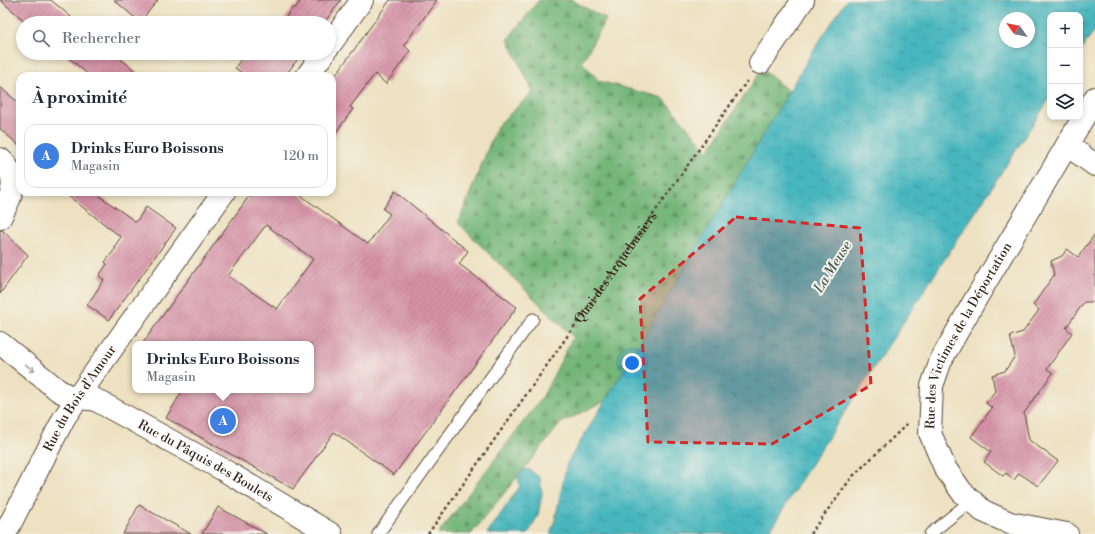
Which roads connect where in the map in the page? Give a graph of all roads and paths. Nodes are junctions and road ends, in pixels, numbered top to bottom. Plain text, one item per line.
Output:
1 (362, 0) edge
2 (803, 0) edge
3 (336, 36) edge
4 (319, 60) edge
5 (760, 63) joint
6 (310, 72) edge
7 (1095, 98) edge
8 (1067, 144) junction
9 (0, 160) edge
10 (1095, 165) edge
11 (221, 196) edge
12 (0, 218) edge
13 (533, 319) dead end
14 (0, 343) edge
15 (77, 399) junction
16 (911, 418) dead end
17 (972, 500) junction
18 (5, 534) edge
19 (331, 534) edge
20 (378, 534) edge
21 (428, 534) edge
22 (810, 534) edge
23 (930, 534) edge
24 (1067, 534) edge

1 - 3 street
2 - 5 street
4 - 6 street
5 - 21 path, Quai des Arquebusiers
7 - 8 street, Rue des Victimes de la Déportation
8 - 10 street
8 - 17 street, Rue des Victimes de la Déportation
9 - 12 street
11 - 15 street, Rue du Bois d'Amour
13 - 20 lane
14 -> 15 street
15 - 18 street, Rue du Bois d'Amour
15 - 19 street, Rue du Pâquis des Boulets
16 - 22 path
17 - 23 lane
17 - 24 street, Rue des Victimes de la Déportation

